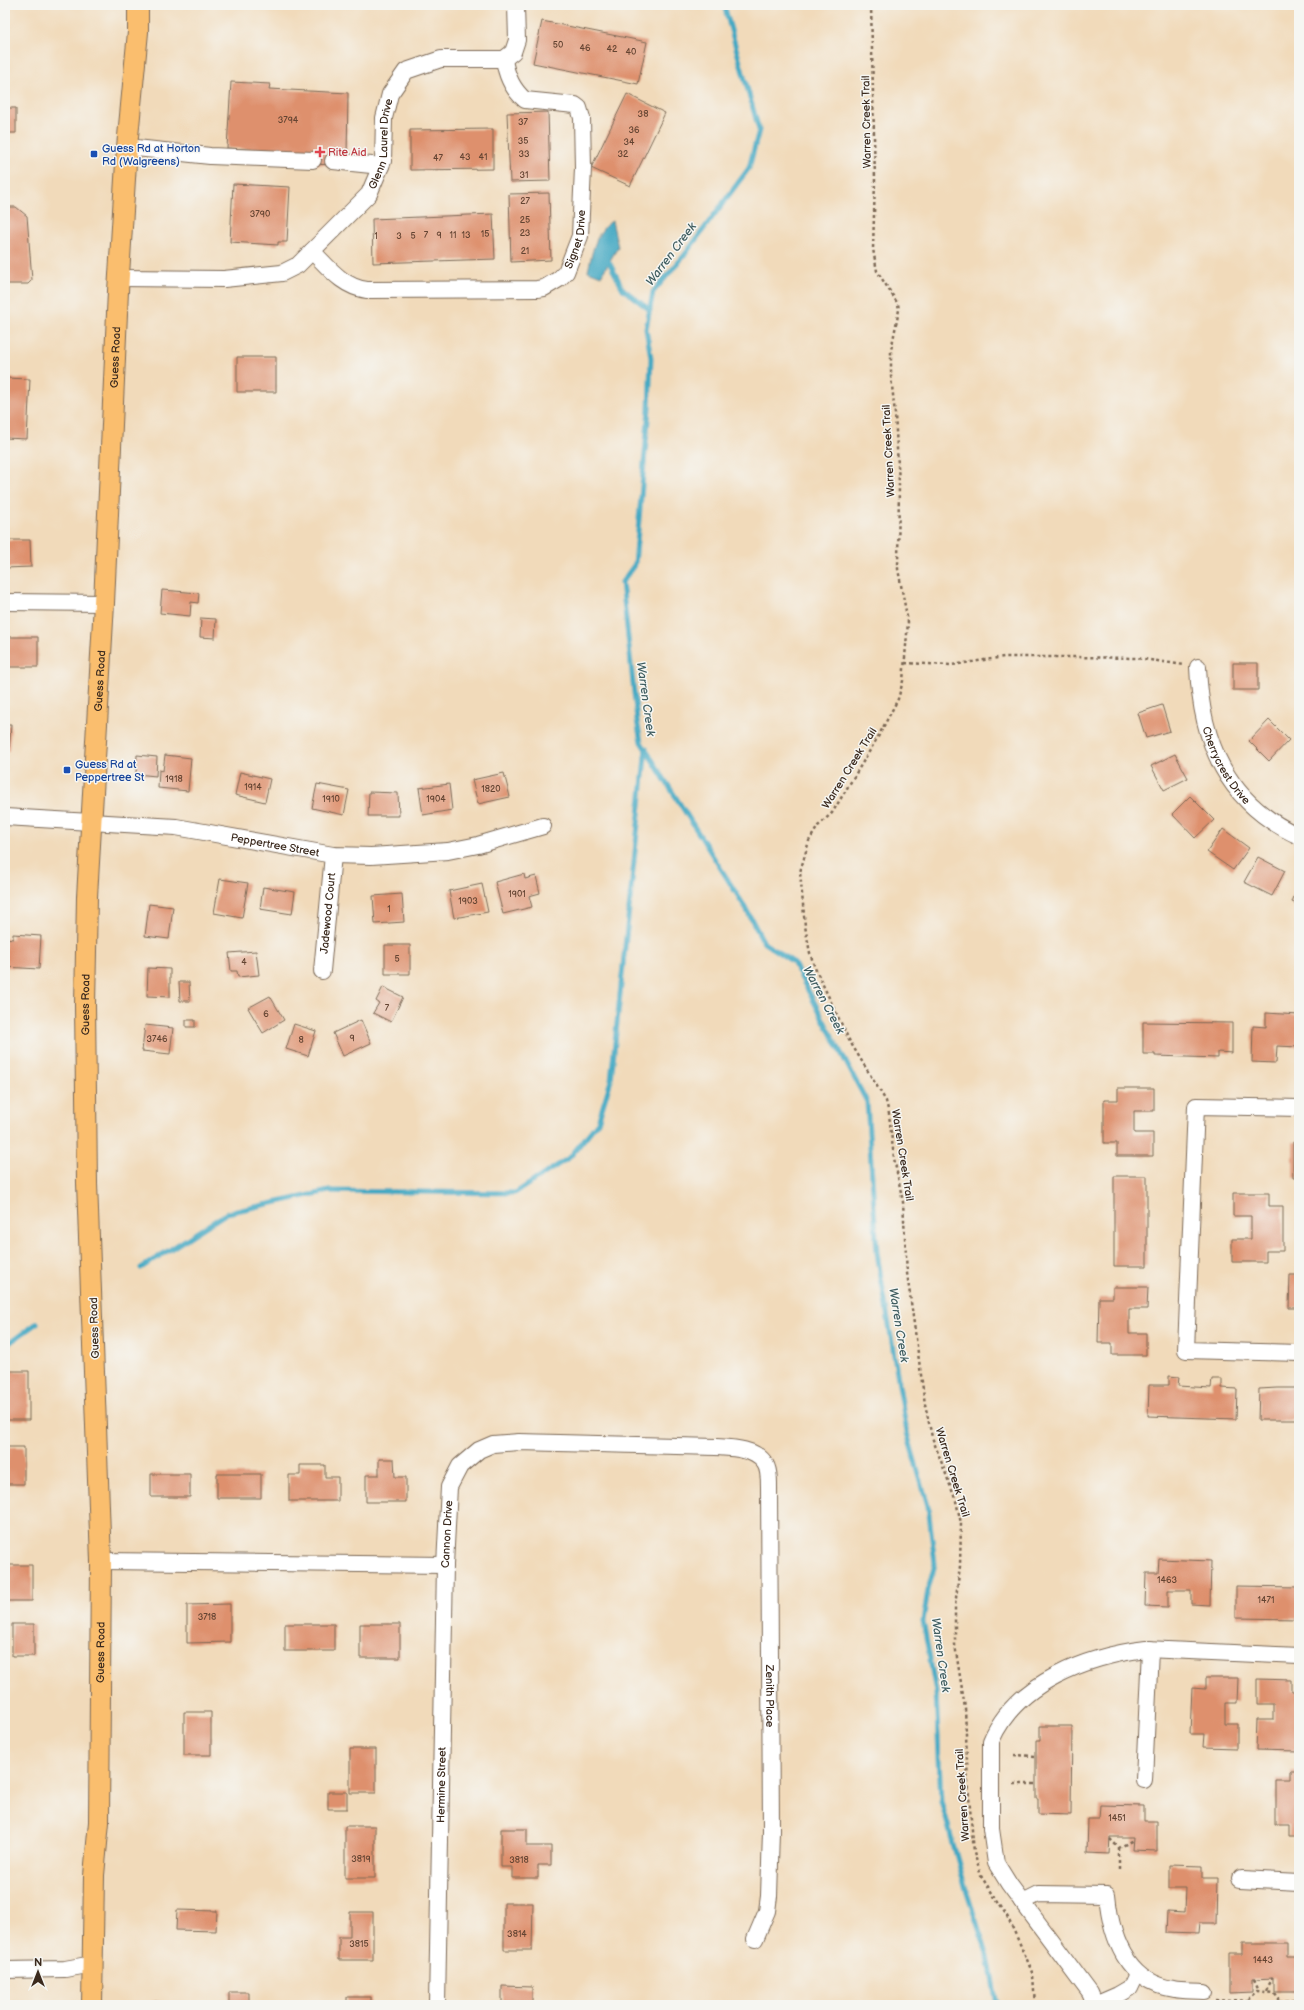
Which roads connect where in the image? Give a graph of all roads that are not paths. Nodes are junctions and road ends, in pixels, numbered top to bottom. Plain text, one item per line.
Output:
1 (138, 5) edge
2 (516, 5) edge
3 (504, 58) junction
4 (127, 148) junction
5 (313, 160) dead end
6 (333, 161) dead end
7 (381, 166) junction
8 (312, 251) junction
9 (119, 278) junction
10 (5, 602) edge
11 (104, 603) junction
12 (1198, 667) road end
13 (5, 818) edge
14 (90, 823) junction
15 (543, 826) dead end
16 (1299, 836) edge
17 (333, 855) junction
18 (322, 971) dead end
19 (1299, 1108) edge
20 (1299, 1353) edge
21 (756, 1455) joint
22 (101, 1561) junction
23 (445, 1565) junction
24 (1150, 1649) junction
25 (1299, 1656) edge
26 (1144, 1780) dead end
27 (1240, 1879) dead end
28 (1299, 1882) edge
29 (1022, 1902) junction
30 (755, 1939) dead end
31 (93, 1964) junction
32 (5, 1970) edge
33 (1137, 1974) junction
34 (1209, 1995) road end
35 (92, 2005) edge
36 (437, 2005) edge
37 (1095, 2005) edge

1 - 4 main road, Guess Road
2 - 3 street
3 - 7 street, Glenn Laurel Drive
3 - 8 street, Signet Drive
4 - 5 street
4 - 9 main road, Guess Road
6 - 7 street
7 - 8 street, Glenn Laurel Drive
8 - 9 street, Glenn Laurel Drive
9 - 11 main road, Guess Road
10 - 11 street
11 - 14 main road, Guess Road
12 - 16 street, Cherrycrest Drive
13 - 14 street, Peppertree Street
14 - 17 street, Peppertree Street
14 - 22 main road, Guess Road
15 - 17 street, Peppertree Street
17 - 18 street, Jadewood Court
19 - 20 street
21 - 23 street, Cannon Drive
21 - 30 street, Zenith Place
22 - 23 street, Cannon Drive
22 - 31 main road, Guess Road
23 - 36 street, Hermine Street
24 - 25 street
24 - 26 street
24 - 29 street
27 - 28 street
29 - 33 street
29 - 37 street
31 - 32 street
31 - 35 main road, Guess Road
33 - 34 street
33 - 37 street

